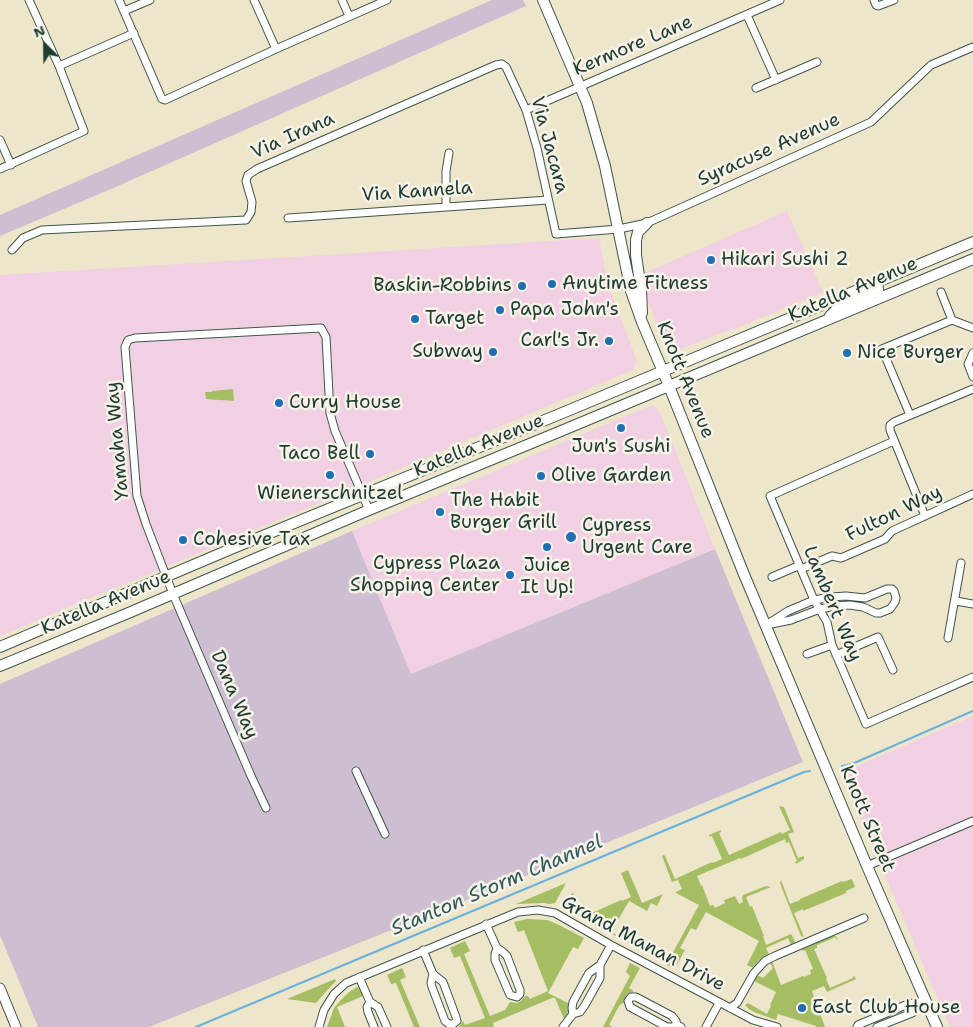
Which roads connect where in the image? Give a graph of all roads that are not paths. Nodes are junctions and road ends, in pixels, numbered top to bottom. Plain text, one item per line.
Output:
1 (29, 0) edge
2 (119, 0) edge
3 (150, 0) edge
4 (254, 0) edge
5 (342, 0) edge
6 (387, 0) edge
7 (543, 0) edge
8 (780, 0) edge
9 (874, 0) edge
10 (894, 0) edge
11 (124, 11) junction
12 (746, 15) junction
13 (349, 16) junction
14 (134, 33) junction
15 (973, 47) edge
16 (276, 49) junction
17 (816, 62) dead end
18 (59, 66) junction
19 (506, 67) joint
20 (776, 80) junction
21 (580, 86) junction
22 (756, 88) dead end
23 (526, 110) junction
24 (0, 140) edge
25 (449, 154) dead end
26 (11, 165) junction
27 (0, 169) edge
28 (548, 200) junction
29 (446, 206) junction
30 (288, 218) dead end
31 (647, 223) junction
32 (619, 229) junction
33 (556, 234) joint
34 (973, 242) edge
35 (12, 250) dead end
36 (972, 262) edge
37 (877, 282) junction
38 (941, 292) dead end
39 (826, 320) junction
40 (952, 320) junction
41 (642, 322) junction
42 (973, 328) edge
43 (973, 353) edge
44 (663, 372) junction
45 (973, 377) edge
46 (669, 386) junction
47 (973, 389) edge
48 (910, 415) junction
49 (894, 441) junction
50 (973, 494) edge
51 (362, 496) junction
52 (368, 510) junction
53 (925, 516) junction
54 (961, 563) dead end
55 (800, 567) junction
56 (166, 576) junction
57 (772, 577) dead end
58 (173, 594) junction
59 (865, 598) junction
60 (814, 600) junction
61 (956, 601) junction
62 (973, 604) edge
63 (863, 607) junction
64 (820, 609) junction
65 (766, 625) junction
66 (948, 638) dead end
67 (832, 644) junction
68 (0, 647) edge
69 (807, 654) dead end
70 (836, 655) junction
71 (0, 666) edge
72 (893, 670) dead end
73 (973, 677) edge
74 (356, 771) dead end
75 (266, 808) dead end
76 (973, 821) edge
77 (385, 834) dead end
78 (867, 866) junction
79 (864, 918) dead end
80 (486, 924) junction
81 (611, 945) junction
82 (497, 948) junction
83 (423, 950) junction
84 (600, 965) junction
85 (433, 974) junction
86 (359, 977) junction
87 (0, 988) edge
88 (926, 1001) junction
89 (370, 1002) junction
90 (719, 1003) junction
91 (730, 1008) junction
92 (573, 1014) junction
93 (752, 1024) edge
94 (679, 1026) edge
95 (16, 1027) edge
96 (319, 1027) edge
97 (374, 1027) edge
98 (387, 1027) edge
99 (563, 1027) edge
100 (706, 1027) edge
101 (777, 1027) edge
102 (857, 1027) edge
103 (877, 1027) edge
104 (937, 1027) edge

1 - 18 street
2 - 11 street
3 - 11 street
4 - 16 street
5 - 13 street
6 - 13 street
7 - 21 main road, Knott Avenue
8 - 12 street, Kermore Lane
9 - 10 street
11 - 14 street
12 - 20 street
12 - 21 street, Kermore Lane
13 - 16 street
14 - 16 street
14 - 18 street
15 - 31 street, Syracuse Avenue
17 - 20 street
18 - 26 street
19 - 23 street, Via Jacara
19 - 35 street, Via Irana
20 - 22 street
21 - 23 street, Kermore Lane
21 - 32 main road, Knott Avenue
23 - 28 street, Via Jacara
24 - 26 street
25 - 29 street
26 - 27 street
28 - 29 street, Via Kannela
28 - 33 street, Via Jacara
29 - 30 street, Via Kannela
31 - 32 street, Syracuse Avenue
31 - 41 main road
32 - 33 street, Syracuse Avenue
32 - 41 main road, Knott Avenue
34 - 37 main road, Katella Avenue
36 - 39 main road, Katella Avenue
37 - 39 main road
37 - 44 main road, Katella Avenue
38 - 40 street
39 - 46 main road, Katella Avenue
40 - 42 street
40 - 48 street
41 - 44 main road, Knott Avenue
43 - 45 street
44 - 46 main road, Knott Avenue
44 - 51 main road, Katella Avenue
46 - 52 main road, Katella Avenue
46 - 65 main road, Knott Avenue
47 - 48 street
48 - 49 street
49 - 53 street
49 - 55 street, Lambert Way
50 - 53 street, Fulton Way
51 - 52 street
51 - 56 main road, Katella Avenue
51 - 56 street, Yamaha Way
52 - 58 main road, Katella Avenue
53 - 55 street, Fulton Way
54 - 61 street
55 - 57 street, Fulton Way
55 - 60 street, Lambert Way
56 - 58 street, Yamaha Way
56 - 68 main road, Katella Avenue
58 - 71 main road, Katella Avenue
58 - 75 street, Dana Way
59 - 60 street
59 - 63 street
59 - 63 street
60 - 64 street, Lambert Way
60 - 65 street
61 - 62 street
61 - 66 street
63 - 64 street
64 - 65 street
64 - 67 street, Lambert Way
65 - 78 main road, Knott Street
67 - 69 street
67 - 70 street, Lambert Way
70 - 72 street
70 - 73 street, Lambert Way
74 - 77 street
76 - 78 street
78 - 88 main road, Knott Street
79 - 91 street
80 - 81 street, Grand Manan Drive
80 - 82 street
80 - 83 street, Grand Manan Drive
81 - 84 street
81 - 90 street, Grand Manan Drive
82 - 82 street
83 - 85 street
83 - 86 street, Grand Manan Drive
84 - 92 street
84 - 92 street
85 - 85 street
86 - 89 street
86 - 96 street, Grand Manan Drive
87 - 95 street
88 - 102 street
88 - 103 street
88 - 104 main road, Knott Street
89 - 97 street
89 - 98 street
90 - 91 street, Grand Manan Drive
90 - 100 street
91 - 93 street, Grand Manan Drive
92 - 99 street
93 - 101 street, Grand Manan Drive
94 - 94 street

